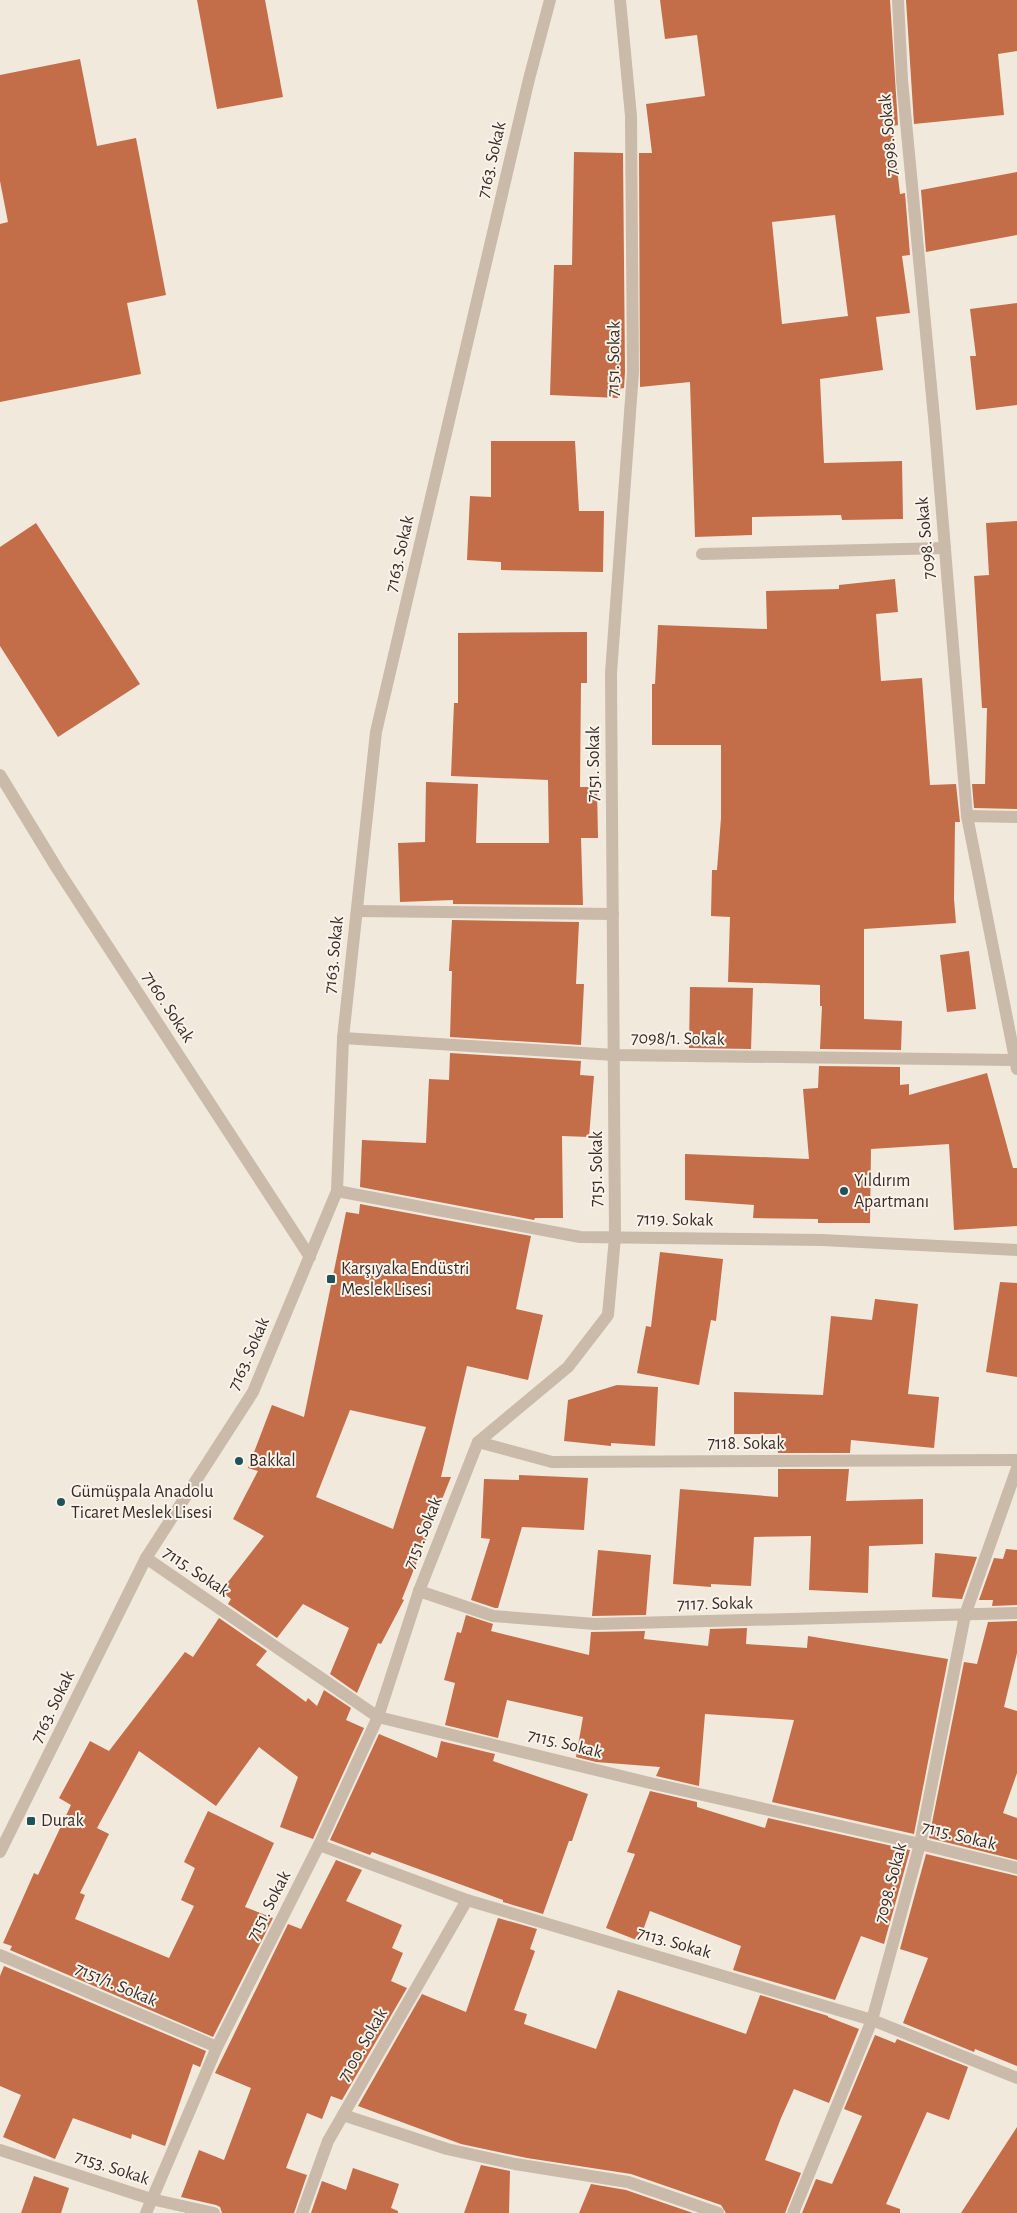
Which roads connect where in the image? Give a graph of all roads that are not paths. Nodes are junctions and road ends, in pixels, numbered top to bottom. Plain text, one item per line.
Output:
1 (550, 0) edge
2 (620, 0) edge
3 (898, 0) edge
4 (945, 548) junction
5 (702, 554) dead end
6 (0, 775) edge
7 (967, 816) junction
8 (1017, 818) edge
9 (357, 911) junction
10 (613, 914) junction
11 (342, 1038) junction
12 (614, 1055) junction
13 (1015, 1064) edge
14 (337, 1191) junction
15 (616, 1237) junction
16 (1017, 1250) edge
17 (310, 1257) junction
18 (478, 1442) junction
19 (1017, 1460) edge
20 (1017, 1468) edge
21 (146, 1558) junction
22 (419, 1591) junction
23 (1017, 1613) edge
24 (965, 1615) junction
25 (378, 1717) junction
26 (920, 1844) junction
27 (319, 1845) junction
28 (0, 1852) edge
29 (1017, 1868) edge
30 (467, 1900) junction
31 (0, 1955) edge
32 (872, 2020) junction
33 (217, 2047) junction
34 (1017, 2078) edge
35 (343, 2115) junction
36 (0, 2150) edge
37 (151, 2199) junction
38 (146, 2213) edge
39 (214, 2213) edge
40 (302, 2213) edge
41 (718, 2213) edge
42 (793, 2213) edge

1 - 9 street, 7163. Sokak
2 - 10 street, 7151. Sokak
3 - 4 street, 7098. Sokak
4 - 5 street
4 - 7 street, 7098. Sokak
6 - 17 street, 7160. Sokak
7 - 8 street
7 - 13 street, 7098. Sokak
9 - 10 street
9 - 11 street, 7163. Sokak
10 - 12 street, 7151. Sokak
11 - 12 street, 7098/1. Sokak
11 - 14 street, 7163. Sokak
12 - 13 street, 7098/1. Sokak
12 - 15 street, 7151. Sokak
14 - 15 street, 7119. Sokak
14 - 17 street, 7163. Sokak
15 - 16 street, 7119. Sokak
15 - 18 street, 7151. Sokak
17 - 21 street, 7163. Sokak
18 - 19 street, 7118. Sokak
18 - 22 street, 7151. Sokak
20 - 24 street, 7098. Sokak
21 - 25 street, 7115. Sokak
21 - 28 street, 7163. Sokak
22 - 24 street, 7117. Sokak
22 - 25 street, 7151. Sokak
23 - 24 street, 7117. Sokak
24 - 26 street, 7098. Sokak
25 - 26 street, 7115. Sokak
25 - 27 street, 7151. Sokak
26 - 29 street, 7115. Sokak
26 - 32 street, 7098. Sokak
27 - 30 street, 7113. Sokak
27 - 33 street, 7151. Sokak
30 - 32 street, 7113. Sokak
30 - 35 street, 7100. Sokak
31 - 33 street, 7151/1. Sokak
32 - 34 street, 7113. Sokak
32 - 42 street, 7098. Sokak
33 - 37 street, 7151. Sokak
35 - 40 street, 7100. Sokak
35 - 41 street
36 - 37 street, 7153. Sokak
37 - 38 street, 7151. Sokak
37 - 39 street, 7153. Sokak

